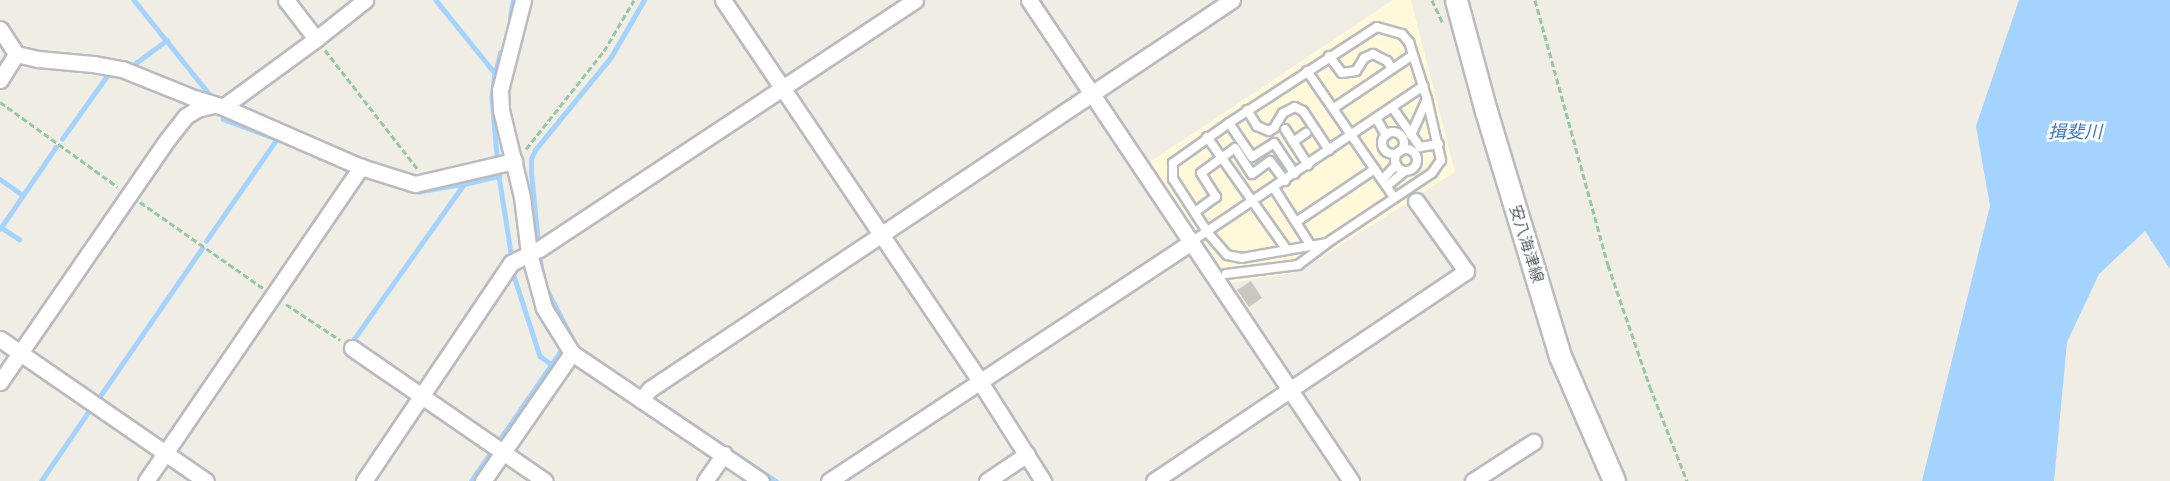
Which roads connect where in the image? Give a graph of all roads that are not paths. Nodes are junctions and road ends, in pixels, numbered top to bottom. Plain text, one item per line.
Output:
1 (286, 0) edge
2 (364, 0) edge
3 (523, 0) edge
4 (723, 0) edge
5 (915, 0) edge
6 (1029, 0) edge
7 (1232, 0) edge
8 (1456, 0) edge
9 (0, 29) edge
10 (316, 39) junction
11 (16, 54) junction
12 (1329, 56) junction
13 (1413, 56) junction
14 (1392, 69) junction
15 (1308, 70) junction
16 (0, 80) edge
17 (1423, 86) junction
18 (782, 88) junction
19 (1092, 94) junction
20 (1427, 99) junction
21 (218, 106) junction
22 (1392, 107) junction
23 (1334, 108) junction
24 (1247, 110) junction
25 (1376, 118) junction
26 (1229, 123) junction
27 (1285, 129) dead end
28 (1306, 133) dead end
29 (1352, 135) junction
30 (1386, 135) junction
31 (1411, 135) junction
32 (1207, 137) junction
33 (1293, 142) junction
34 (1439, 144) junction
35 (1329, 150) junction
36 (1400, 152) junction
37 (1222, 158) junction
38 (1308, 165) junction
39 (1396, 165) junction
40 (361, 166) junction
41 (516, 168) junction
42 (1375, 169) junction
43 (1405, 171) junction
44 (1295, 174) junction
45 (1285, 180) junction
46 (1384, 183) junction
47 (1274, 188) junction
48 (1394, 197) junction
49 (1416, 201) dead end
50 (1253, 202) junction
51 (1195, 212) junction
52 (1296, 222) junction
53 (1208, 233) junction
54 (880, 236) junction
55 (1191, 242) junction
56 (1327, 243) junction
57 (1311, 246) junction
58 (1287, 250) junction
59 (529, 253) junction
60 (1226, 274) dead end
61 (0, 339) edge
62 (352, 348) road end
63 (20, 352) junction
64 (572, 353) junction
65 (979, 380) junction
66 (0, 382) edge
67 (1290, 389) junction
68 (422, 397) junction
69 (641, 400) junction
70 (1533, 442) dead end
71 (165, 452) junction
72 (503, 452) junction
73 (724, 454) junction
74 (1027, 454) junction
75 (146, 481) edge
76 (206, 481) edge
77 (364, 481) edge
78 (483, 481) edge
79 (545, 481) edge
80 (705, 481) edge
81 (762, 481) edge
82 (829, 481) edge
83 (987, 481) edge
84 (1043, 481) edge
85 (1154, 481) edge
86 (1351, 481) edge
87 (1473, 481) edge
88 (1614, 481) edge

1 - 10 street
2 - 10 street
3 - 41 street
4 - 18 street
5 - 18 street
6 - 19 street
7 - 19 street
8 - 88 main road, 安八海津線
9 - 11 street
10 - 21 street
11 - 16 street
11 - 21 street
12 - 13 lane
12 - 14 lane
12 - 15 lane
13 - 14 lane
13 - 17 lane
14 - 23 lane
15 - 23 lane
15 - 24 lane
17 - 20 lane
17 - 22 lane
18 - 54 street
18 - 59 street
19 - 54 street
19 - 55 street
20 - 31 lane
20 - 34 lane
21 - 40 street
21 - 63 street
22 - 25 lane
22 - 31 lane
23 - 29 lane
24 - 26 lane
24 - 35 lane
25 - 29 lane
25 - 30 lane
26 - 32 lane
26 - 44 lane
27 - 33 lane
28 - 33 lane
29 - 35 lane
29 - 42 lane
30 - 36 lane
30 - 36 lane
31 - 34 lane
32 - 37 lane
32 - 51 lane
33 - 38 lane
34 - 48 lane
35 - 38 lane
36 - 39 lane
36 - 43 lane
37 - 45 lane
37 - 50 lane
37 - 51 lane
38 - 44 lane
39 - 43 lane
39 - 46 lane
40 - 41 street
40 - 71 street
41 - 59 street
42 - 46 lane
42 - 52 lane
43 - 46 lane
44 - 45 lane
45 - 47 lane
46 - 48 lane
47 - 50 lane
47 - 52 lane
48 - 56 lane
49 - 67 street
50 - 53 lane
50 - 58 lane
51 - 53 lane
52 - 57 lane
53 - 55 lane
53 - 58 lane
54 - 65 street
54 - 69 street
55 - 65 street
55 - 67 street
56 - 57 lane
56 - 60 lane
57 - 58 lane
59 - 64 street
59 - 68 street
61 - 63 street
62 - 68 street
63 - 66 street
63 - 71 street
64 - 69 street
64 - 72 street
65 - 74 street
65 - 82 street
67 - 85 street
67 - 86 street
68 - 72 street
68 - 77 street
69 - 73 street
70 - 87 street
71 - 75 street
71 - 76 street
72 - 78 street
72 - 79 street
73 - 80 street
73 - 81 street
74 - 83 street
74 - 84 street

